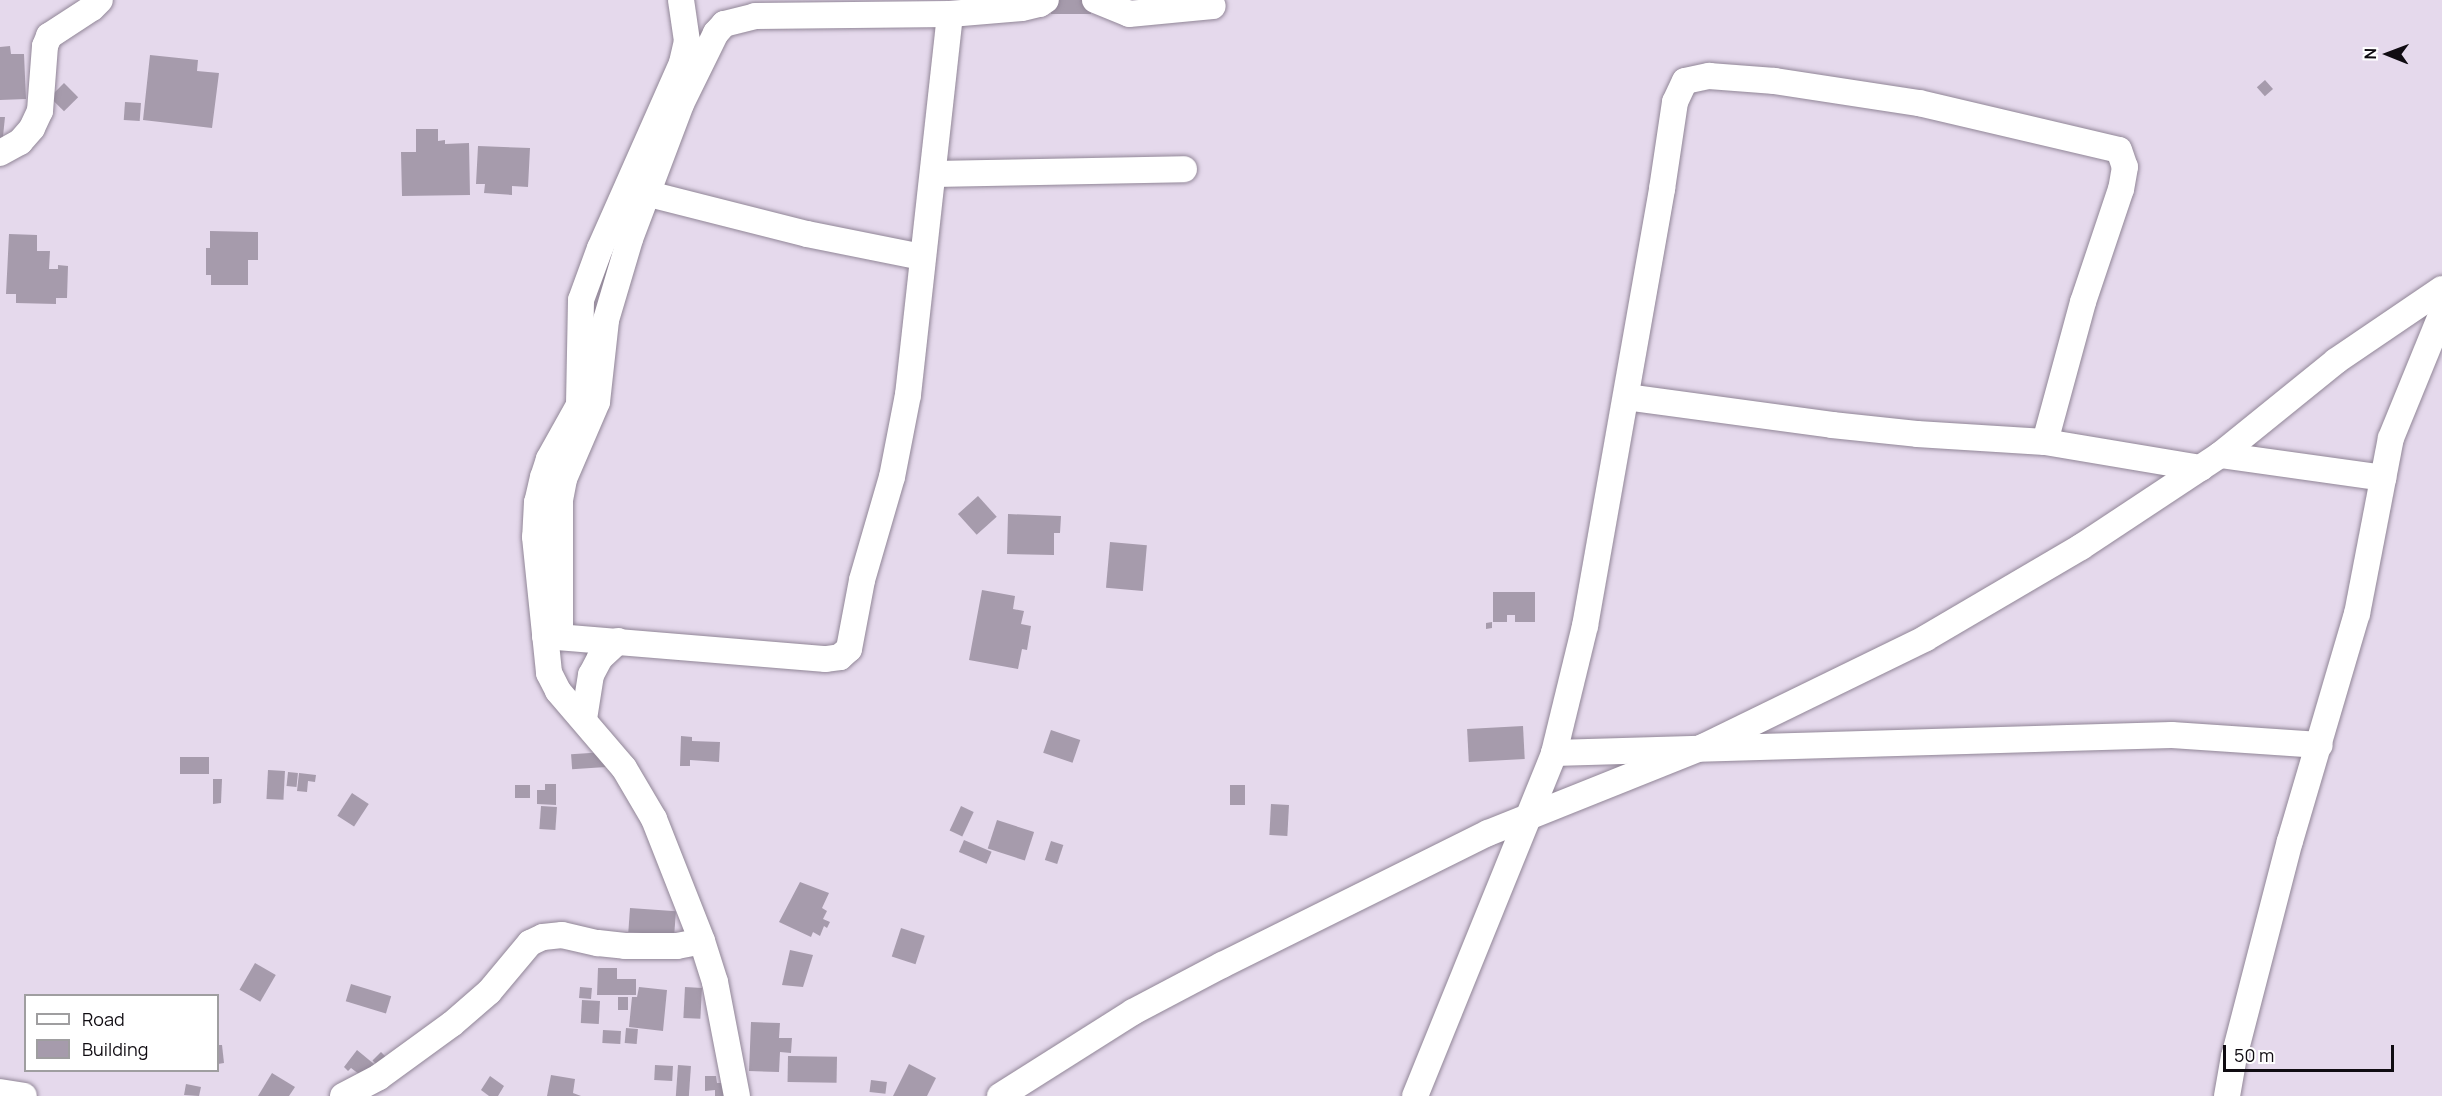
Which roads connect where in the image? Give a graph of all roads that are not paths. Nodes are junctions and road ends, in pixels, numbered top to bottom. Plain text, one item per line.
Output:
1 (100, 0) edge
2 (681, 0) edge
3 (1047, 0) edge
4 (1095, 0) edge
5 (1213, 6) dead end
6 (950, 14) junction
7 (0, 153) edge
8 (1184, 169) dead end
9 (934, 174) junction
10 (649, 194) junction
11 (922, 257) junction
12 (2442, 289) edge
13 (2442, 314) edge
14 (1626, 397) junction
15 (2045, 442) junction
16 (2210, 462) junction
17 (2383, 478) junction
18 (552, 636) junction
19 (618, 641) junction
20 (584, 719) junction
21 (2319, 745) junction
22 (1702, 747) junction
23 (1554, 753) junction
24 (1530, 816) junction
25 (702, 941) junction
26 (0, 1092) edge
27 (24, 1096) edge
28 (343, 1096) edge
29 (737, 1096) edge
30 (1000, 1096) edge
31 (1415, 1096) edge
32 (2227, 1096) edge

1 - 7 street
2 - 18 street
3 - 6 street
4 - 5 street
6 - 9 street
6 - 10 street
8 - 9 street
9 - 11 street
10 - 11 street
10 - 18 street
11 - 19 street
12 - 16 street
13 - 17 street
14 - 15 street
14 - 15 street
14 - 23 street
15 - 16 street
16 - 17 street
16 - 22 street
17 - 21 street
18 - 19 street
18 - 20 street
19 - 20 street
20 - 25 street
21 - 22 street
21 - 32 street
22 - 23 street
22 - 24 street
23 - 24 street
24 - 30 street
24 - 31 street
25 - 28 street
25 - 29 street
26 - 27 street

